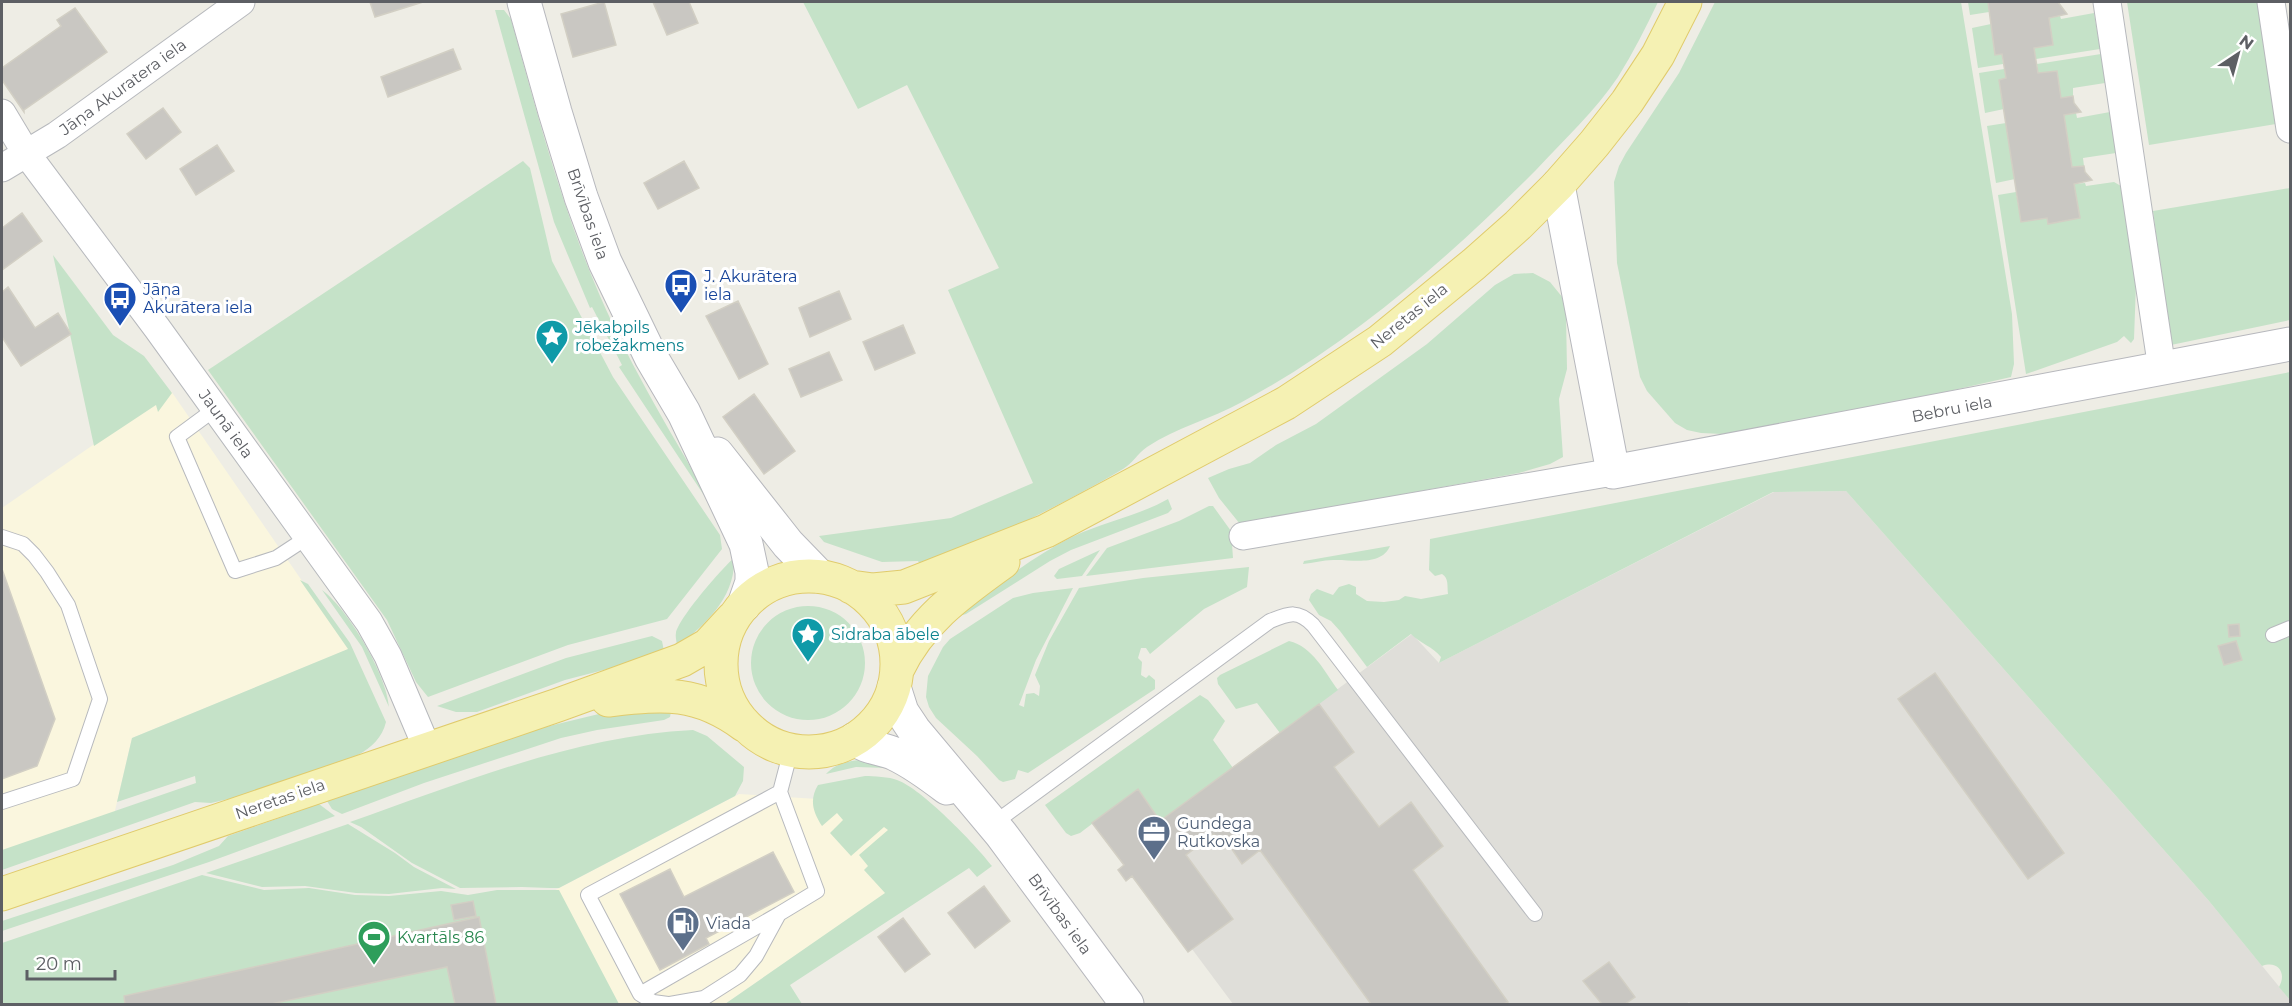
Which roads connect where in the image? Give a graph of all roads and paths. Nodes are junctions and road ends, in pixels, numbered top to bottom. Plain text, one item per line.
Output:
1 (241, 2) edge
2 (524, 2) edge
3 (1685, 2) edge
4 (2107, 2) edge
5 (2271, 2) edge
6 (2, 113) edge
7 (2290, 129) edge
8 (26, 153) junction
9 (2, 168) edge
10 (1558, 184) junction
11 (2290, 344) edge
12 (2162, 369) junction
13 (215, 409) junction
14 (684, 413) junction
15 (1613, 472) junction
16 (1046, 531) junction
17 (1243, 536) dead end
18 (2, 537) edge
19 (308, 537) junction
20 (819, 576) junction
21 (851, 587) junction
22 (739, 612) junction
23 (2290, 628) edge
24 (2273, 634) dead end
25 (896, 679) junction
26 (558, 705) junction
27 (747, 727) junction
28 (855, 739) junction
29 (427, 748) junction
30 (791, 750) junction
31 (780, 792) junction
32 (2, 802) edge
33 (993, 824) junction
34 (2, 894) edge
35 (779, 914) junction
36 (1535, 914) dead end
37 (640, 994) junction
38 (669, 1005) edge
39 (1127, 1005) edge

1 - 8 street, Jāņa Akuratera iela
2 - 14 main road, Brīvības iela
3 - 10 main road, Neretas iela
4 - 12 street
5 - 7 street
6 - 8 street, Jaunā iela
8 - 9 street, Jāņa Akuratera iela
8 - 13 street, Jaunā iela
10 - 15 main road
10 - 16 main road, Neretas iela
11 - 12 main road, Bebru iela
12 - 15 main road, Bebru iela
13 - 19 street, Jaunā iela
13 - 19 lane
14 - 20 main road
14 - 22 main road
15 - 17 street
16 - 21 main road
16 - 25 main road
18 - 32 lane
19 - 29 street, Jaunā iela
20 - 21 main road
20 - 22 main road
21 - 25 main road
22 - 26 main road
22 - 27 main road
23 - 24 lane
25 - 28 main road
25 - 33 main road
26 - 27 main road
26 - 29 main road, Neretas iela
27 - 30 main road
28 - 30 main road
28 - 33 main road
29 - 34 main road, Neretas iela
30 - 31 lane
31 - 35 lane
31 - 37 lane
33 - 36 lane
33 - 39 main road, Brīvības iela
35 - 37 lane
35 - 38 lane
37 - 38 lane

